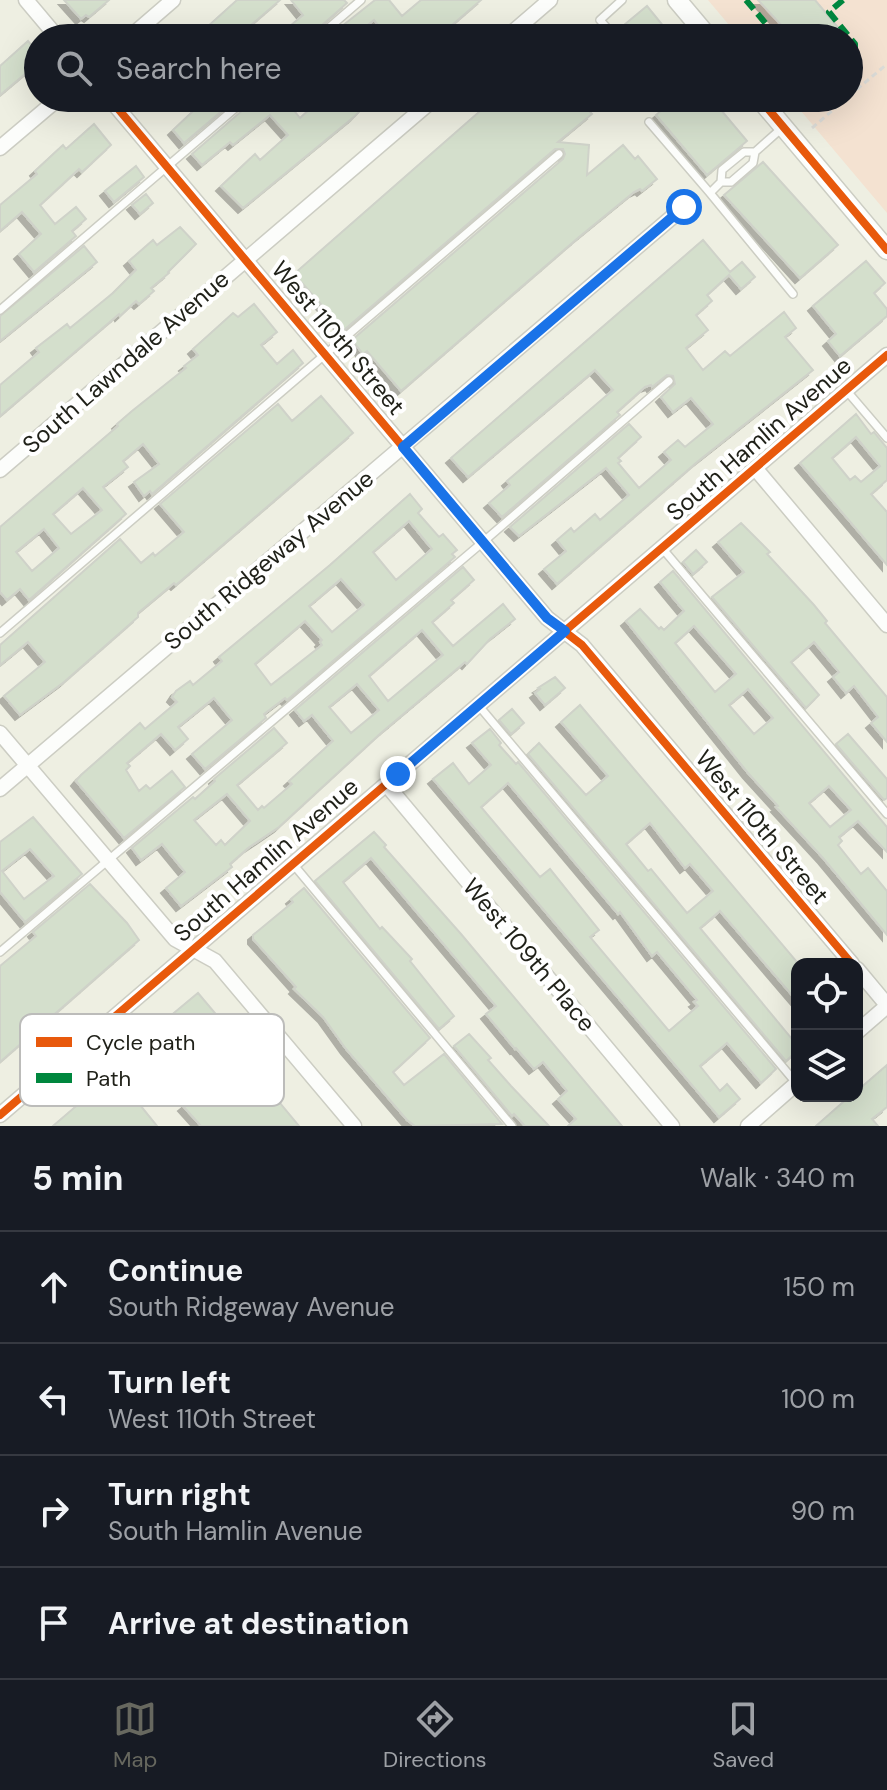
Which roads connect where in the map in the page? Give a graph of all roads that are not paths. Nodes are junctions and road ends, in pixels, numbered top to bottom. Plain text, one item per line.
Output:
1 (26, 0) edge
2 (173, 0) edge
3 (361, 0) edge
4 (622, 0) edge
5 (677, 0) edge
6 (547, 1) edge
7 (612, 3) edge
8 (46, 24) edge
9 (145, 24) edge
10 (333, 24) edge
11 (522, 24) edge
12 (604, 24) edge
13 (695, 24) edge
14 (42, 112) edge
15 (121, 112) edge
16 (231, 112) edge
17 (418, 112) edge
18 (771, 112) edge
19 (649, 122) dead end
20 (783, 127) junction
21 (0, 148) edge
22 (755, 152) junction
23 (559, 154) dead end
24 (167, 167) junction
25 (721, 182) junction
26 (710, 193) junction
27 (684, 207) dead end
28 (887, 250) edge
29 (245, 259) junction
30 (793, 294) dead end
31 (0, 310) edge
32 (325, 355) junction
33 (887, 355) edge
34 (669, 381) dead end
35 (846, 390) junction
36 (887, 438) edge
37 (403, 447) junction
38 (755, 468) junction
39 (0, 470) edge
40 (483, 542) junction
41 (662, 548) junction
42 (887, 625) edge
43 (565, 631) junction
44 (0, 633) edge
45 (478, 705) junction
46 (0, 733) edge
47 (28, 766) junction
48 (386, 784) junction
49 (0, 789) edge
50 (887, 814) edge
51 (107, 860) junction
52 (293, 864) junction
53 (193, 949) junction
54 (0, 952) edge
55 (847, 958) edge
56 (863, 976) edge
57 (887, 1006) edge
58 (117, 1014) edge
59 (260, 1014) edge
60 (859, 1030) edge
61 (284, 1043) edge
62 (791, 1077) edge
63 (791, 1089) edge
64 (20, 1098) edge
65 (0, 1115) edge
66 (354, 1126) edge
67 (512, 1126) edge
68 (672, 1126) edge
69 (748, 1126) edge

1 - 8 street
2 - 9 street
3 - 10 lane
4 - 7 lane
5 - 13 main road
6 - 11 street
7 - 12 lane
14 - 21 street
15 - 24 street, West 110th Street
16 - 24 lane
17 - 29 street, South Lawndale Avenue
18 - 20 main road
19 - 26 lane
20 - 22 lane
20 - 28 main road
22 - 25 lane
22 - 25 lane
23 - 32 lane
24 - 29 street, West 110th Street
24 - 31 lane
25 - 26 lane
26 - 30 lane
27 - 37 street, South Ridgeway Avenue
29 - 32 street, West 110th Street
29 - 39 street, South Lawndale Avenue
32 - 37 street, West 110th Street
32 - 44 lane
33 - 35 street, South Hamlin Avenue
34 - 40 lane
35 - 36 lane
35 - 38 street, South Hamlin Avenue
37 - 40 street, West 110th Street
37 - 47 street, South Ridgeway Avenue
38 - 41 street, South Hamlin Avenue
38 - 42 street
40 - 43 street, West 110th Street
40 - 51 lane
41 - 43 street, South Hamlin Avenue
41 - 50 lane
43 - 45 street, South Hamlin Avenue
43 - 55 street, West 110th Street
45 - 48 street, South Hamlin Avenue
45 - 62 lane
46 - 47 street
47 - 49 street, South Ridgeway Avenue
47 - 51 street
48 - 52 street, South Hamlin Avenue
48 - 68 street, West 109th Place
51 - 53 street
51 - 54 lane
52 - 53 street, South Hamlin Avenue
52 - 67 lane
53 - 58 street, South Hamlin Avenue
53 - 59 street
56 - 57 street
57 - 60 street
61 - 66 street
63 - 69 street
64 - 65 street, South Hamlin Avenue

